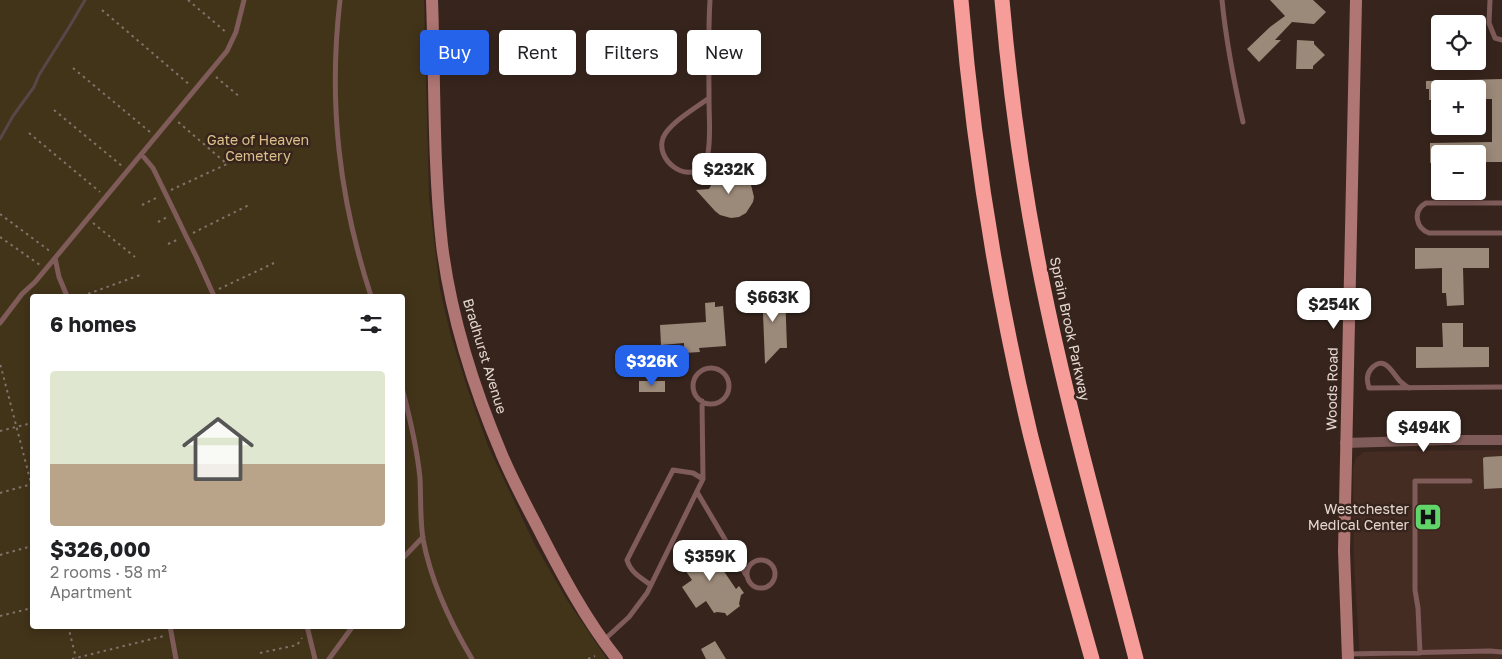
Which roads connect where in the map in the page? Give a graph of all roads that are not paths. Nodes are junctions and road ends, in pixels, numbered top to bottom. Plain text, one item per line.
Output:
1 (244, 0) edge
2 (340, 0) edge
3 (432, 0) edge
4 (710, 0) edge
5 (961, 0) edge
6 (1002, 0) edge
7 (1222, 0) edge
8 (1356, 0) edge
9 (1490, 0) edge
10 (1502, 40) edge
11 (709, 98) junction
12 (1243, 122) dead end
13 (142, 154) junction
14 (1502, 203) edge
15 (1502, 233) edge
16 (56, 258) junction
17 (66, 294) edge
18 (213, 294) edge
19 (370, 294) edge
20 (0, 324) edge
21 (1502, 387) edge
22 (1408, 388) junction
23 (405, 401) edge
24 (702, 401) junction
25 (1502, 440) edge
26 (1345, 443) junction
27 (703, 479) junction
28 (1470, 481) dead end
29 (697, 492) junction
30 (423, 537) junction
31 (405, 556) edge
32 (746, 575) junction
33 (651, 585) junction
34 (171, 629) edge
35 (307, 629) edge
36 (351, 629) edge
37 (604, 641) junction
38 (1486, 652) junction
39 (1502, 652) edge
40 (1420, 653) junction
41 (1347, 657) edge
42 (1481, 658) edge
43 (176, 659) edge
44 (314, 659) edge
45 (329, 659) edge
46 (472, 659) edge
47 (617, 659) edge
48 (1092, 659) edge
49 (1136, 659) edge

1 - 13 lane
2 - 19 lane
3 - 37 main road, Bradhurst Avenue
4 - 11 lane
5 - 48 highway
6 - 49 highway, Sprain Brook Parkway
7 - 12 lane
8 - 26 main road, Woods Road
9 - 10 lane
11 - 11 lane
13 - 16 lane
13 - 18 lane
14 - 15 lane
16 - 17 lane
16 - 20 lane
21 - 22 lane
22 - 22 lane
23 - 30 lane
24 - 24 lane
24 - 27 lane
25 - 26 street
26 - 41 main road, Woods Road
27 - 29 lane
27 - 33 lane
28 - 40 lane
29 - 32 lane
29 - 33 lane
30 - 31 lane
30 - 46 lane
32 - 32 lane
33 - 37 lane
34 - 43 lane
35 - 44 lane
36 - 45 lane
37 - 47 main road, Bradhurst Avenue
38 - 39 lane
38 - 40 lane
38 - 42 lane
40 - 41 lane

